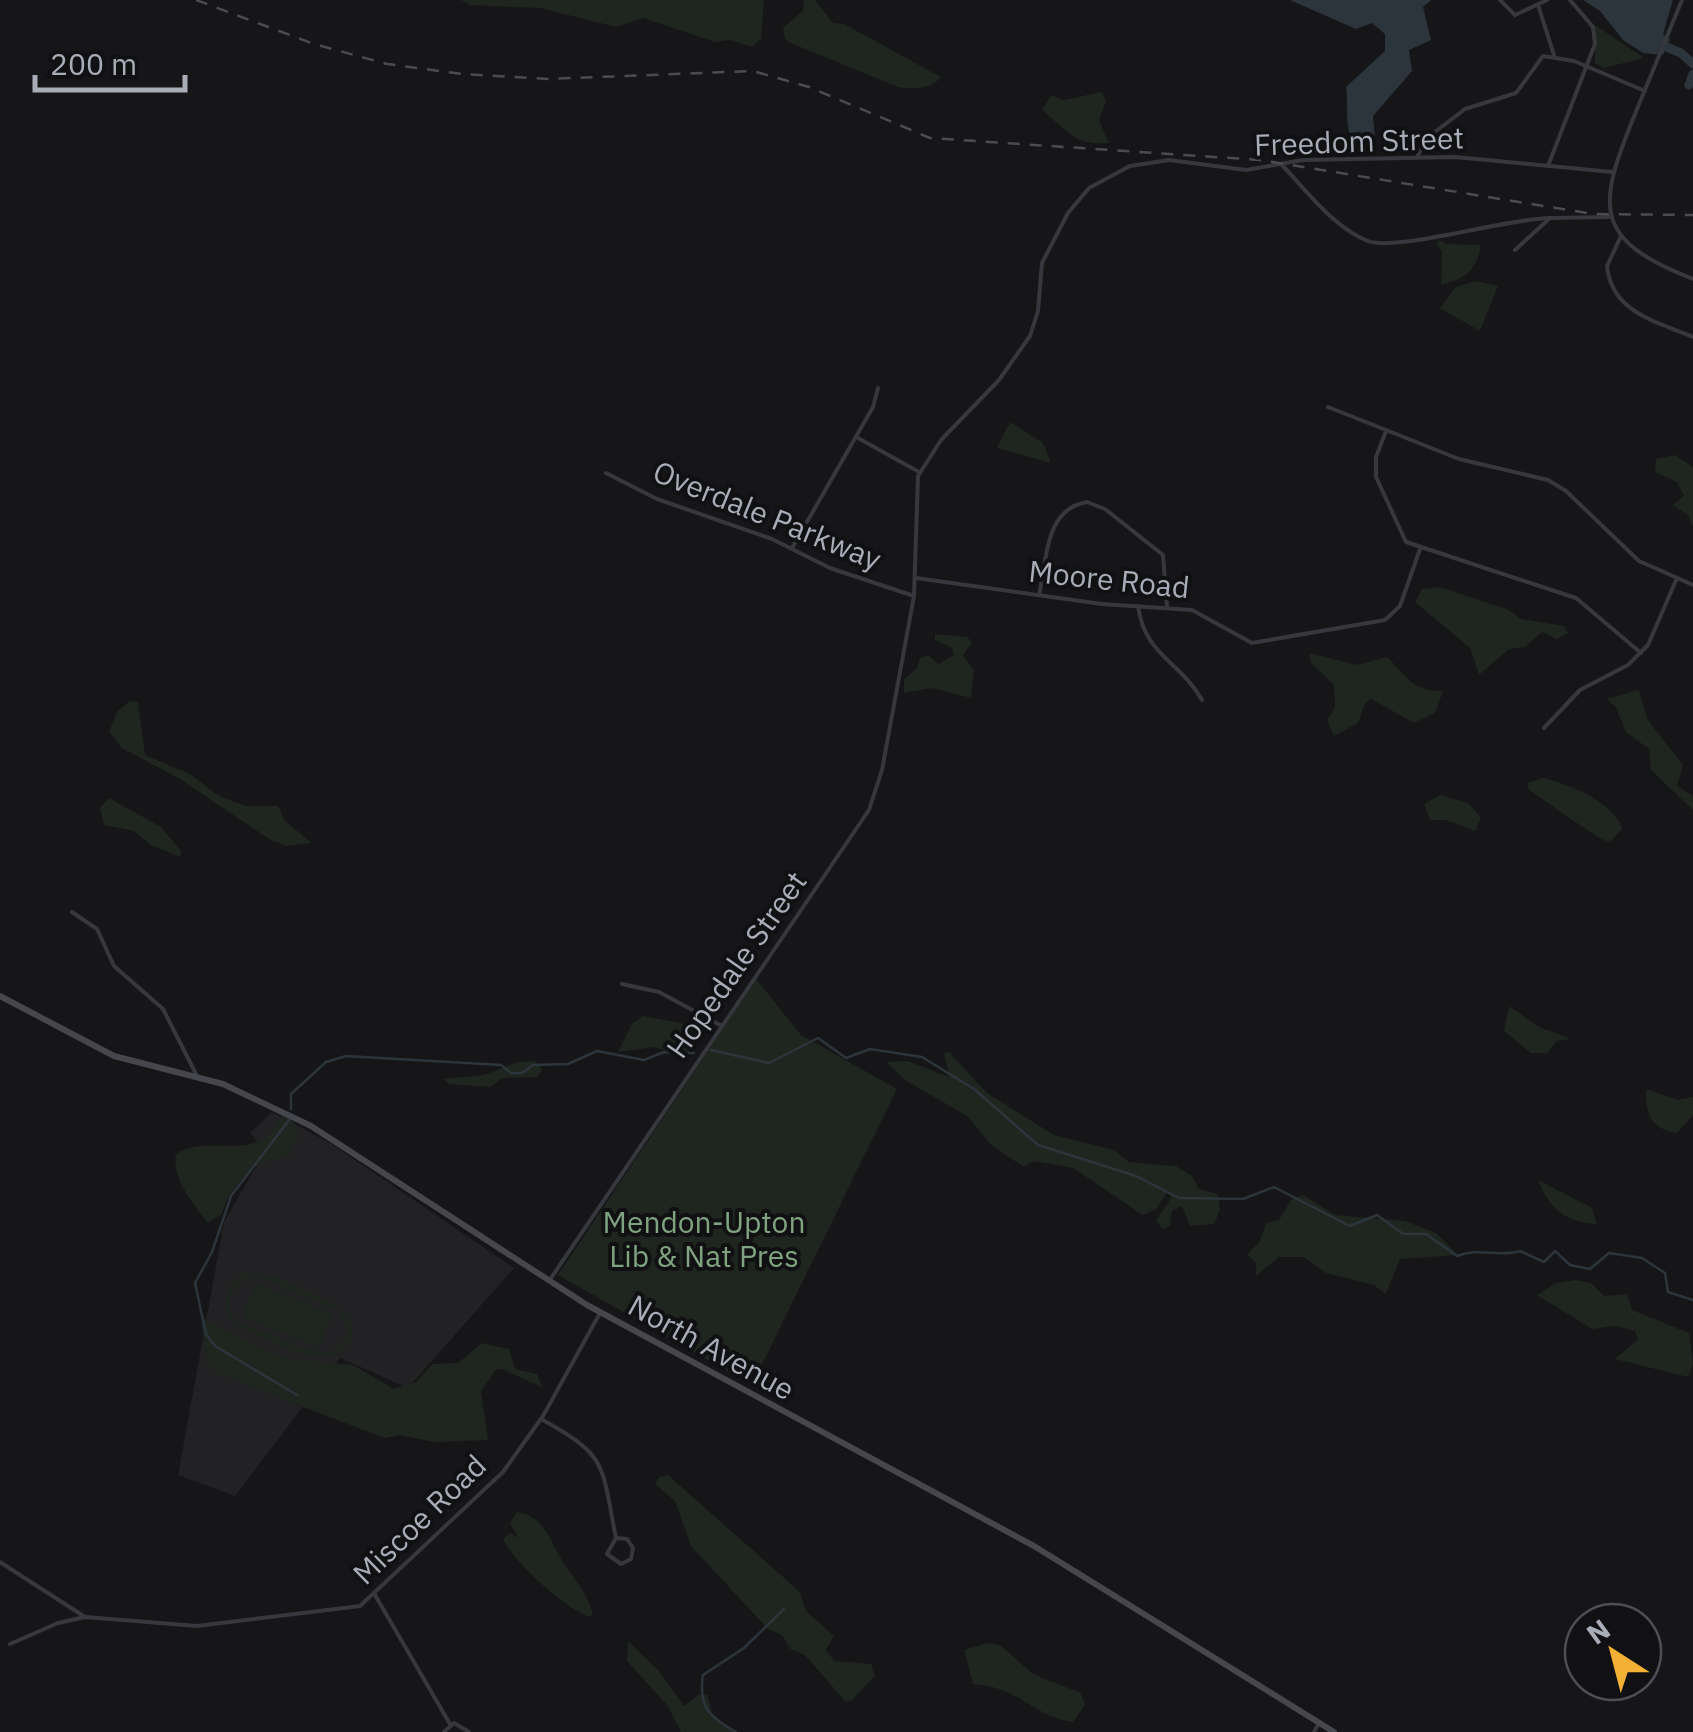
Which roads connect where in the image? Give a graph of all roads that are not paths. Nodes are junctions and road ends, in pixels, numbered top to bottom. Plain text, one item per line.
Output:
1 (1500, 0) edge
2 (1547, 0) edge
3 (1570, 0) edge
4 (1682, 0) edge
5 (1538, 4) junction
6 (1554, 55) junction
7 (1588, 66) junction
8 (1645, 91) junction
9 (1417, 157) junction
10 (1281, 164) junction
11 (1548, 166) junction
12 (1612, 172) junction
13 (1611, 217) junction
14 (1550, 218) junction
15 (1621, 236) junction
16 (1515, 250) dead end
17 (1693, 279) edge
18 (1693, 337) edge
19 (878, 388) dead end
20 (1328, 406) dead end
21 (1386, 432) junction
22 (856, 437) junction
23 (919, 472) junction
24 (606, 474) dead end
25 (792, 548) junction
26 (1420, 549) junction
27 (916, 578) junction
28 (1677, 578) junction
29 (1693, 585) edge
30 (914, 596) junction
31 (1039, 596) junction
32 (1138, 606) junction
33 (1167, 608) junction
34 (1641, 653) junction
35 (1202, 700) dead end
36 (1544, 728) dead end
37 (75, 913) dead end
38 (622, 984) dead end
39 (0, 996) edge
40 (722, 1026) junction
41 (197, 1076) junction
42 (548, 1281) junction
43 (600, 1313) junction
44 (541, 1419) junction
45 (616, 1538) junction
46 (0, 1562) edge
47 (374, 1593) junction
48 (85, 1617) junction
49 (10, 1644) dead end
50 (1319, 1723) junction
51 (450, 1724) junction
52 (444, 1732) edge
53 (469, 1732) edge
54 (1314, 1732) edge
55 (1334, 1732) edge

1 - 5 street
2 - 5 street
3 - 7 street
4 - 8 street
5 - 6 street
6 - 7 street
6 - 9 street
7 - 8 street
7 - 11 street
8 - 12 street
9 - 10 street, Freedom Street
9 - 11 street, Freedom Street
10 - 14 street
10 - 23 street, Freedom Street
11 - 12 street, Freedom Street
12 - 13 street
13 - 14 street
13 - 15 street
14 - 16 street
15 - 17 street
15 - 18 street
19 - 22 street
20 - 21 street
21 - 26 street
21 - 28 street
22 - 23 street
22 - 25 street
23 - 27 street
24 - 25 street, Overdale Parkway
25 - 30 street, Overdale Parkway
26 - 33 street, Moore Road
26 - 34 street
27 - 30 street
27 - 31 street, Moore Road
28 - 29 street
28 - 34 street
30 - 40 street, Hopedale Street
31 - 32 street, Moore Road
31 - 33 street
32 - 33 street, Moore Road
32 - 35 street
34 - 36 street
37 - 41 street
38 - 40 street
39 - 41 main road, North Avenue
40 - 42 street, Hopedale Street
41 - 42 main road, North Avenue
42 - 43 main road, North Avenue
43 - 44 street, Miscoe Road
43 - 50 main road, North Avenue
44 - 45 street
44 - 47 street, Miscoe Road
45 - 45 street
46 - 48 street
47 - 48 street, Miscoe Road
47 - 51 street
48 - 49 street, Miscoe Road
50 - 54 street
50 - 55 main road, North Avenue
51 - 52 street
51 - 53 street

